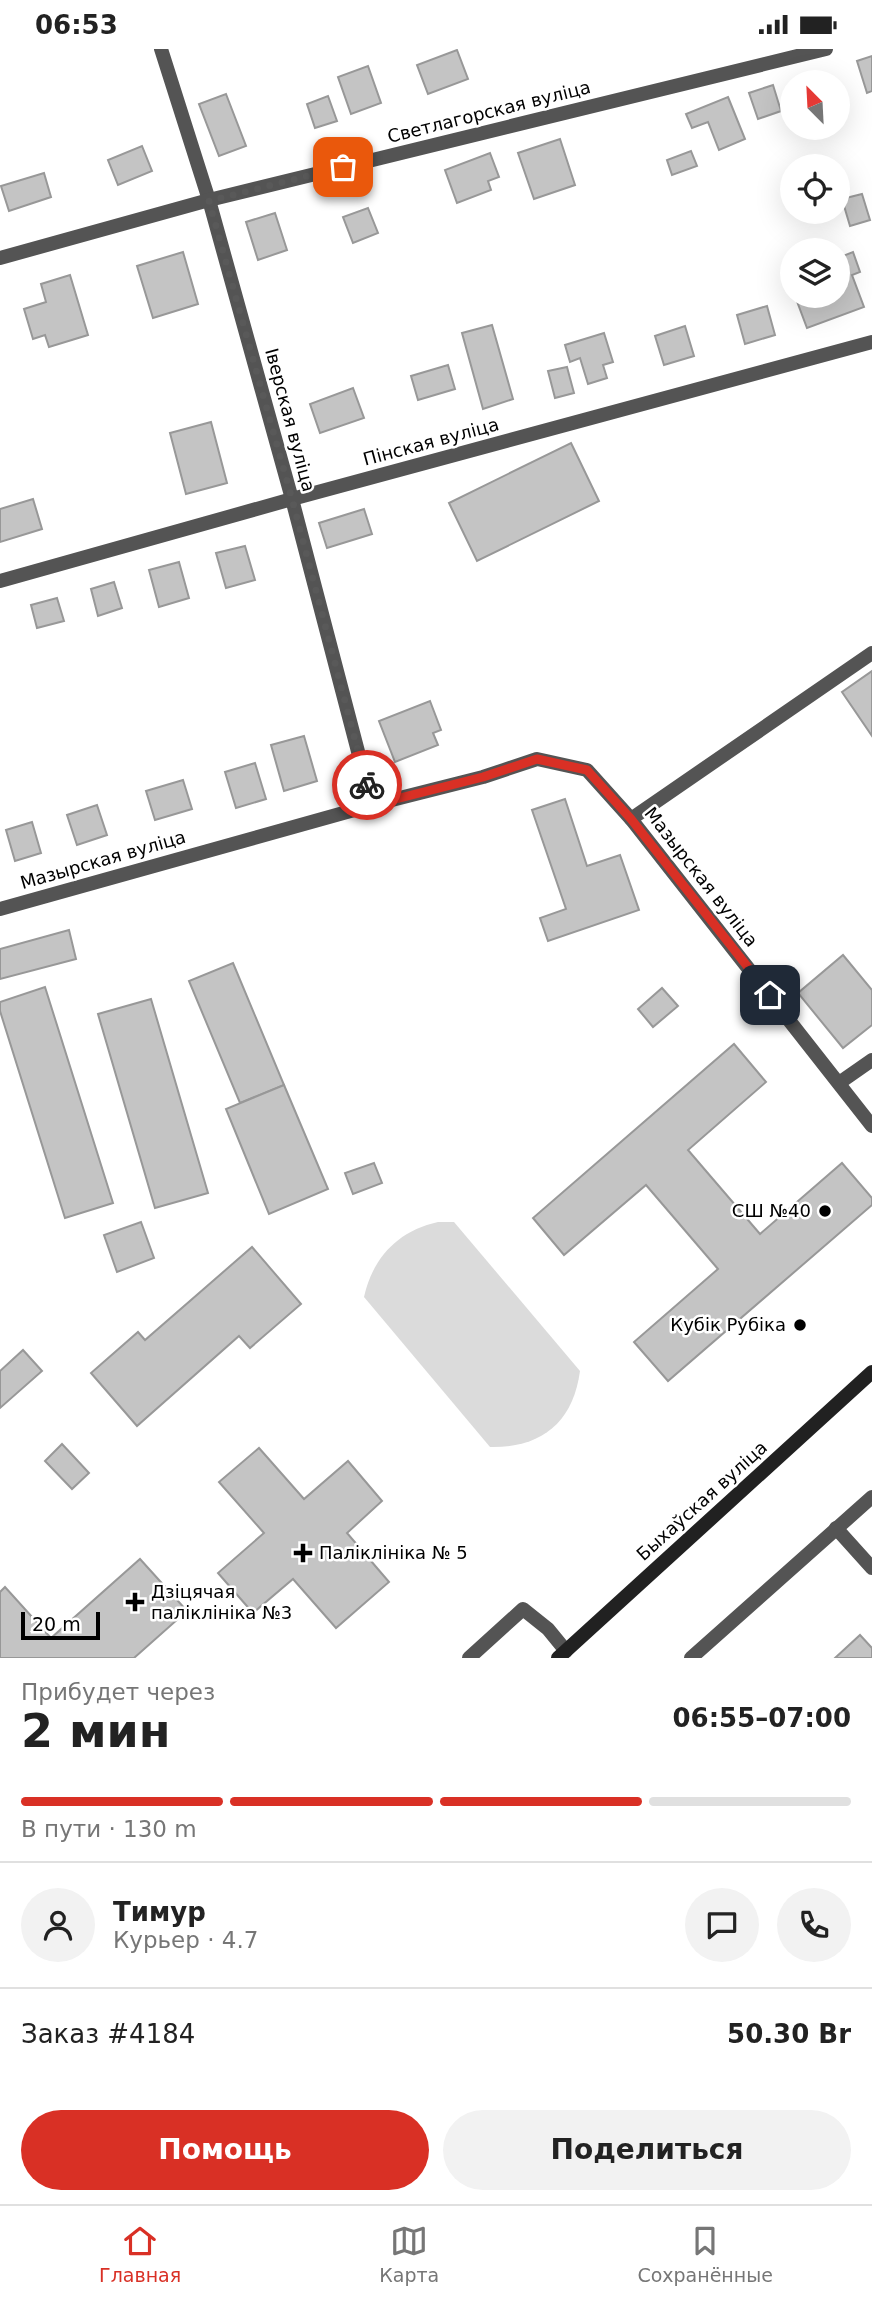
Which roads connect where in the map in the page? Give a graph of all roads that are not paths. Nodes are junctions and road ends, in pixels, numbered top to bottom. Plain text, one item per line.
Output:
1 (161, 49) edge
2 (826, 49) edge
3 (209, 201) junction
4 (0, 258) edge
5 (872, 342) edge
6 (292, 499) junction
7 (0, 580) edge
8 (872, 653) edge
9 (372, 805) junction
10 (631, 819) junction
11 (0, 909) edge
12 (872, 1060) edge
13 (839, 1083) junction
14 (872, 1126) edge
15 (872, 1372) edge
16 (872, 1497) edge
17 (836, 1528) junction
18 (872, 1568) edge
19 (562, 1654) edge
20 (469, 1658) edge
21 (691, 1658) edge

1 - 3 street, Іверская вуліца
2 - 3 street, Светлагорская вуліца
3 - 4 street, Светлагорская вуліца
3 - 6 street, Іверская вуліца
5 - 6 street, Пінская вуліца
6 - 7 street, Пінская вуліца
6 - 9 street, Іверская вуліца
8 - 10 street
9 - 10 street, Мазырская вуліца
9 - 11 street, Мазырская вуліца
10 - 13 street, Мазырская вуліца
12 - 13 street
13 - 14 street, Мазырская вуліца
15 - 19 main road, Быхаўская вуліца
16 - 17 street
17 - 18 street
17 - 21 street
19 - 20 street

